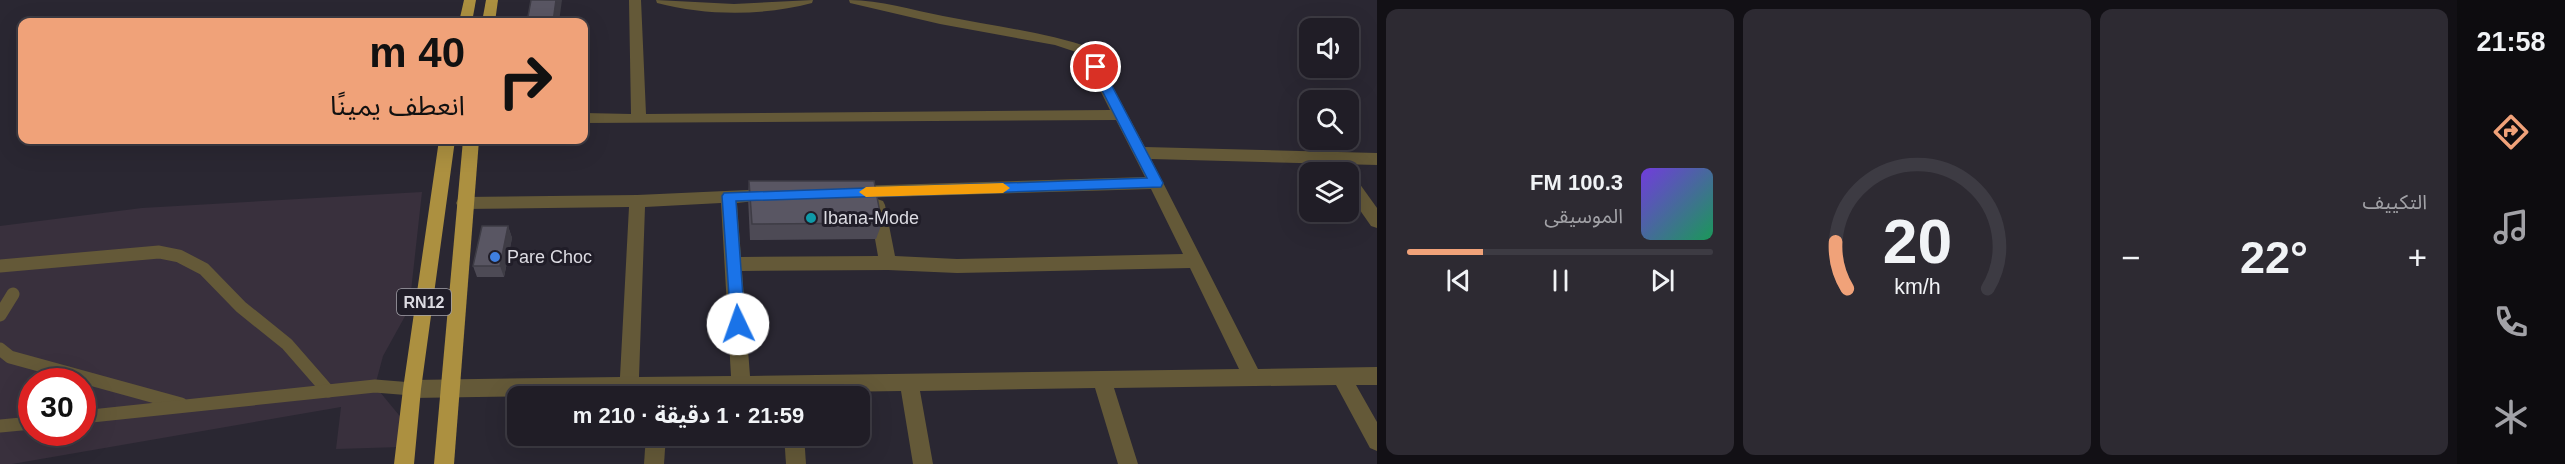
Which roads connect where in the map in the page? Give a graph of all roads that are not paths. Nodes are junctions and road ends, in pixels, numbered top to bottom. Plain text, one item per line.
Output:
1 (471, 0) edge
2 (492, 0) edge
3 (634, 0) edge
4 (662, 0) edge
5 (807, 0) edge
6 (855, 0) edge
7 (467, 18) edge
8 (490, 18) edge
9 (1121, 115) junction
10 (588, 118) edge
11 (639, 119) junction
12 (446, 144) edge
13 (471, 144) edge
14 (1139, 153) junction
15 (1334, 158) junction
16 (1377, 159) edge
17 (1337, 162) edge
18 (1156, 183) junction
19 (875, 192) junction
20 (842, 193) edge
21 (785, 195) edge
22 (729, 196) junction
23 (1359, 196) edge
24 (637, 201) junction
25 (464, 203) junction
26 (1377, 221) edge
27 (1194, 261) junction
28 (888, 263) junction
29 (735, 264) junction
30 (0, 266) edge
31 (13, 294) dead end
32 (0, 315) edge
33 (0, 350) edge
34 (1341, 376) junction
35 (1377, 376) edge
36 (1252, 377) junction
37 (1102, 379) junction
38 (909, 382) junction
39 (741, 384) junction
40 (629, 386) edge
41 (717, 386) edge
42 (758, 386) edge
43 (850, 386) edge
44 (507, 387) edge
45 (448, 388) junction
46 (412, 389) junction
47 (328, 391) junction
48 (188, 406) junction
49 (96, 416) edge
50 (18, 424) edge
51 (0, 426) edge
52 (1377, 441) edge
53 (655, 446) edge
54 (795, 446) edge
55 (404, 464) edge
56 (444, 464) edge
57 (654, 464) edge
58 (796, 464) edge
59 (923, 464) edge
60 (1128, 464) edge

1 - 7 highway
2 - 8 highway
3 - 11 street
4 - 5 street
6 - 9 street
9 - 11 street
9 - 14 street
10 - 11 street
12 - 46 highway, RN12
13 - 25 highway, RN12
14 - 15 street
14 - 18 street
15 - 16 street
15 - 17 street
18 - 19 street
18 - 27 street
19 - 20 street
19 - 28 street
21 - 22 street
22 - 24 street
22 - 29 street
23 - 26 street
24 - 25 street
24 - 40 street
25 - 45 highway, RN12
27 - 28 street
27 - 36 street
28 - 29 street
29 - 39 street
30 - 47 lane
31 - 32 lane
33 - 48 lane
34 - 35 street
34 - 36 street
34 - 52 street
36 - 37 street
37 - 38 street
37 - 60 street
38 - 43 street
38 - 59 street
39 - 41 street
39 - 42 street
44 - 45 street
45 - 46 street
45 - 56 highway, RN12
46 - 47 lane
46 - 55 highway, RN12
47 - 48 lane
48 - 49 lane
50 - 51 lane
53 - 57 street
54 - 58 street

